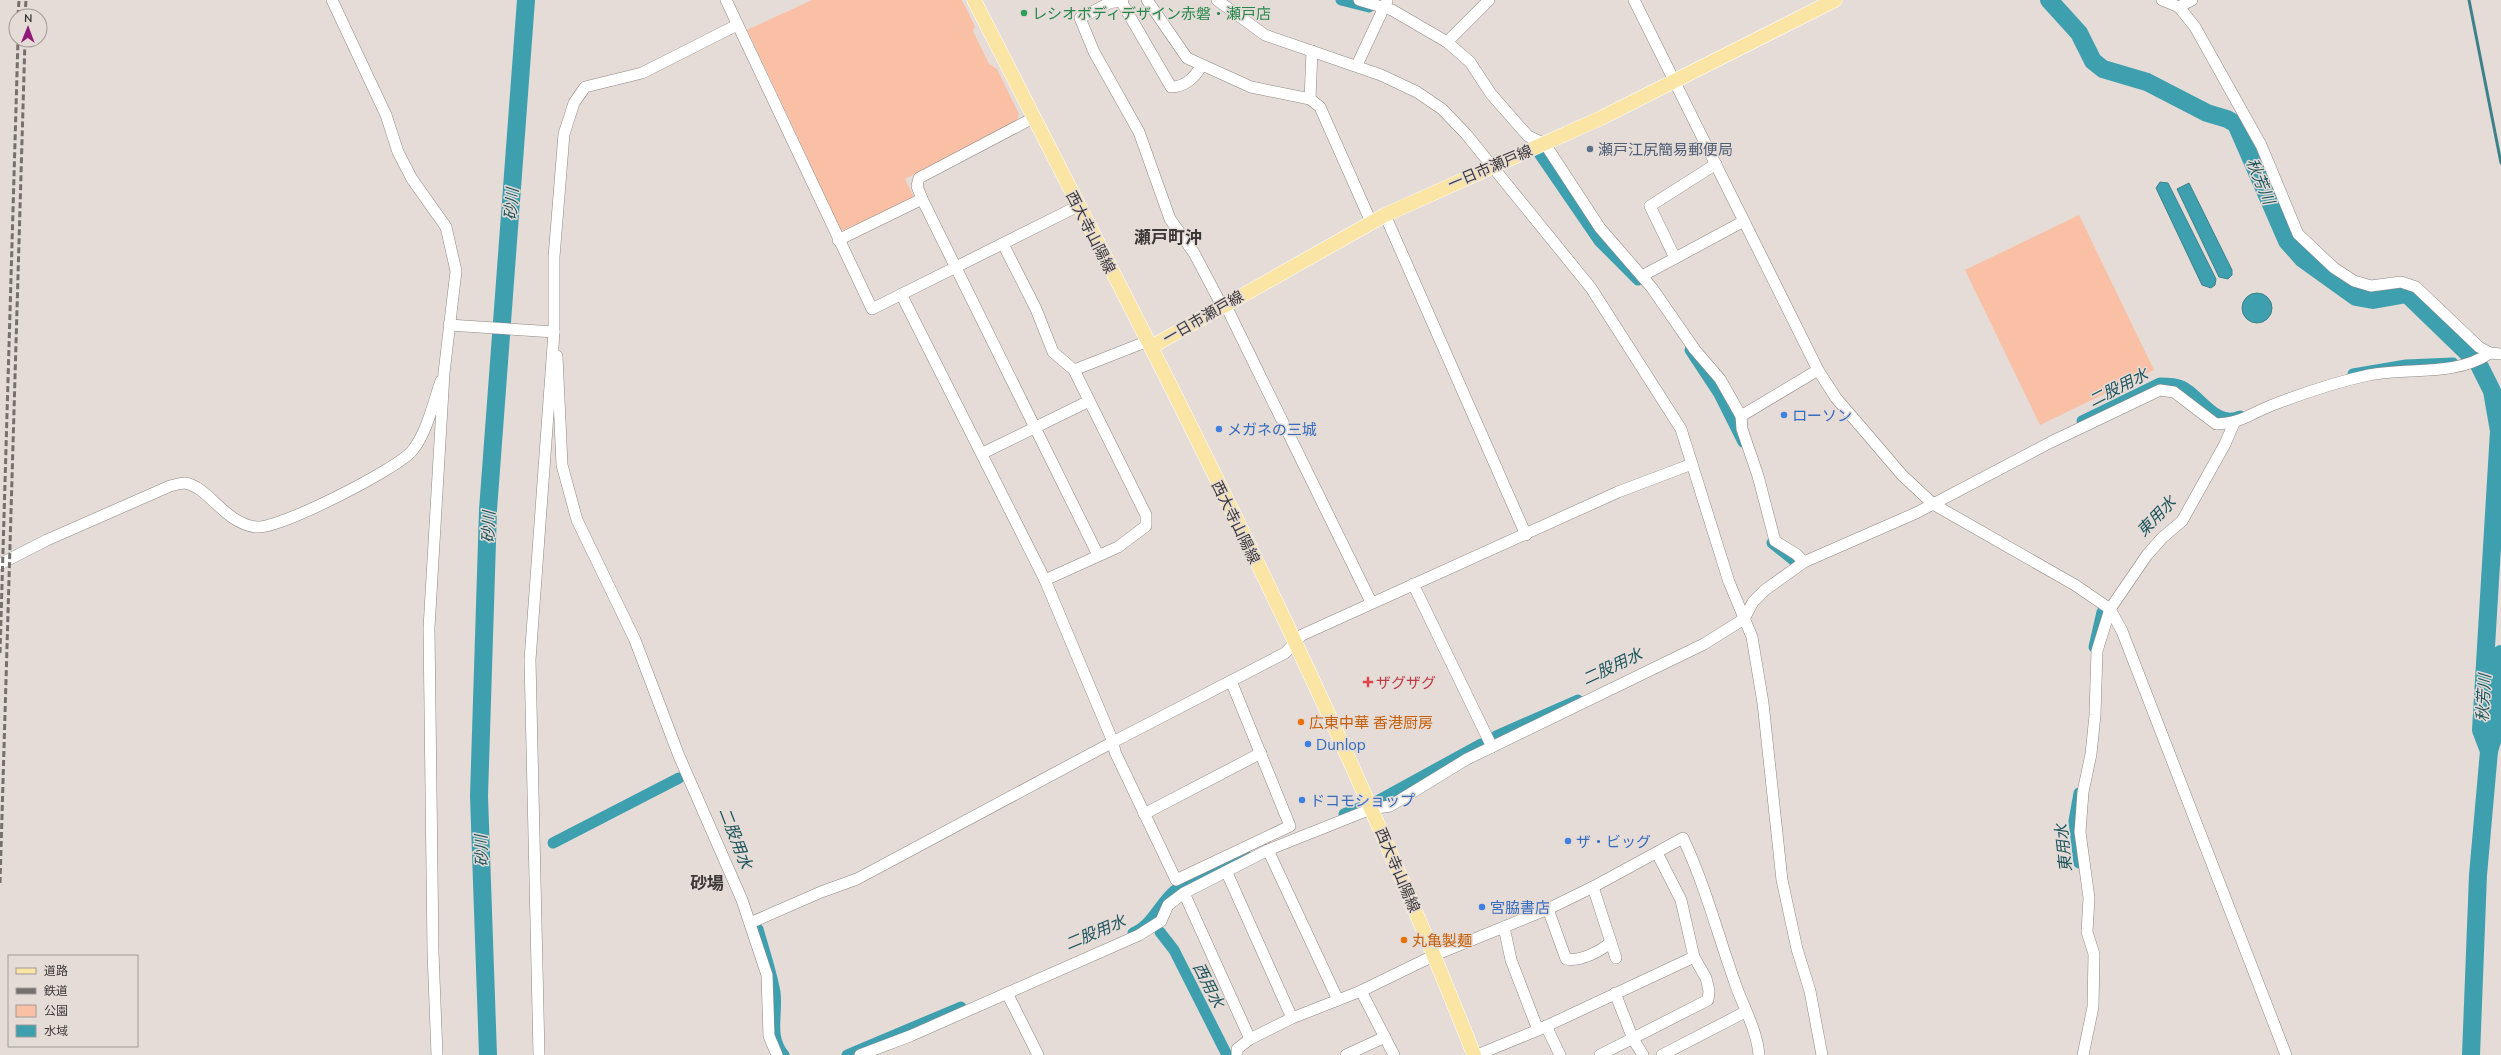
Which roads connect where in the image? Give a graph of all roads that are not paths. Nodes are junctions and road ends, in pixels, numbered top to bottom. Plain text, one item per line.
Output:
1 (332, 0) edge
2 (726, 0) edge
3 (974, 0) edge
4 (1122, 0) edge
5 (1147, 0) edge
6 (1217, 0) edge
7 (1359, 0) edge
8 (1489, 0) edge
9 (1634, 0) edge
10 (1835, 0) edge
11 (2162, 0) edge
12 (2192, 0) edge
13 (1108, 2) edge
14 (1386, 3) edge
15 (2179, 7) junction
16 (737, 25) junction
17 (1447, 42) junction
18 (1312, 51) junction
19 (1201, 66) junction
20 (1357, 66) junction
21 (1674, 80) junction
22 (1310, 99) junction
23 (1033, 118) junction
24 (1545, 144) junction
25 (1716, 164) junction
26 (1493, 167) junction
27 (922, 200) junction
28 (1078, 206) junction
29 (1385, 215) junction
30 (1744, 221) junction
31 (1371, 222) junction
32 (838, 240) junction
33 (1003, 244) junction
34 (1675, 258) junction
35 (956, 267) junction
36 (1642, 276) junction
37 (901, 294) junction
38 (1224, 305) junction
39 (449, 325) junction
40 (554, 332) junction
41 (1149, 344) junction
42 (2496, 354) edge
43 (1074, 370) junction
44 (1818, 370) junction
45 (444, 373) junction
46 (1089, 401) junction
47 (1741, 416) junction
48 (2234, 423) junction
49 (1036, 427) junction
50 (983, 453) junction
51 (1692, 464) junction
52 (1933, 504) junction
53 (1526, 535) junction
54 (1098, 555) junction
55 (1804, 562) junction
56 (0, 564) edge
57 (1045, 580) junction
58 (1413, 584) junction
59 (1371, 602) junction
60 (2110, 609) junction
61 (1744, 619) junction
62 (1295, 644) junction
63 (1231, 681) junction
64 (1113, 742) junction
65 (1492, 747) junction
66 (1260, 753) junction
67 (1371, 809) junction
68 (1144, 814) junction
69 (1268, 850) junction
70 (1657, 853) junction
71 (1227, 873) junction
72 (1593, 887) junction
73 (1184, 893) junction
74 (1548, 909) junction
75 (750, 923) junction
76 (1504, 927) junction
77 (1611, 942) junction
78 (1435, 955) junction
79 (1694, 957) junction
80 (1616, 958) dead end
81 (1361, 991) junction
82 (1007, 993) junction
83 (1615, 994) junction
84 (1338, 1000) junction
85 (1745, 1012) junction
86 (1292, 1018) junction
87 (1542, 1028) junction
88 (1385, 1037) junction
89 (1633, 1038) junction
90 (1250, 1039) junction
91 (437, 1055) edge
92 (539, 1055) edge
93 (777, 1055) edge
94 (860, 1055) edge
95 (1038, 1055) edge
96 (1237, 1055) edge
97 (1346, 1055) edge
98 (1394, 1055) edge
99 (1475, 1055) edge
100 (1560, 1055) edge
101 (1600, 1055) edge
102 (1643, 1055) edge
103 (1662, 1055) edge
104 (1759, 1055) edge
105 (1822, 1055) edge
106 (2083, 1055) edge
107 (2286, 1055) edge

1 - 39 street
2 - 16 street
3 - 23 main road, 西大寺山陽線
4 - 13 street
4 - 19 street
5 - 19 street
6 - 18 street
7 - 14 street
8 - 17 street
9 - 21 street
10 - 21 main road, 一日市瀬戸線
11 - 15 street
12 - 15 street
13 - 38 street
14 - 17 street
14 - 20 street
15 - 42 street
16 - 32 street
16 - 40 street
17 - 24 street
18 - 20 street
18 - 22 street
19 - 22 street
20 - 26 street
21 - 24 main road, 一日市瀬戸線
21 - 25 street
22 - 31 street
23 - 27 street
23 - 28 main road, 西大寺山陽線
24 - 26 main road, 一日市瀬戸線
24 - 36 street
25 - 30 street
25 - 34 street
26 - 29 main road, 一日市瀬戸線
26 - 51 street
27 - 32 street
27 - 35 street
28 - 33 street
28 - 41 main road, 西大寺山陽線
29 - 31 main road, 一日市瀬戸線
29 - 53 street
30 - 34 street
30 - 44 street
31 - 38 main road, 一日市瀬戸線
32 - 37 street
33 - 35 street
33 - 43 street
34 - 36 street
35 - 37 street
35 - 49 street
36 - 47 street
37 - 50 street
38 - 41 main road, 一日市瀬戸線
38 - 59 street
39 - 40 street
39 - 45 street
40 - 75 street
40 - 92 street
41 - 43 street
41 - 62 main road, 西大寺山陽線
42 - 48 street
43 - 46 street
44 - 47 street
44 - 52 street
45 - 56 street
45 - 91 street
46 - 49 street
46 - 54 street
47 - 55 street
48 - 52 street
48 - 60 street
49 - 50 street
49 - 54 street
50 - 57 street
51 - 53 street
51 - 61 street
52 - 55 street
52 - 60 street
53 - 58 street
54 - 57 street
55 - 61 street
57 - 64 street
58 - 59 street
58 - 65 street
59 - 62 street
60 - 106 street
60 - 107 street
61 - 65 street
61 - 105 street
62 - 63 street
62 - 67 main road, 西大寺山陽線
63 - 64 street
63 - 66 street
64 - 68 street
64 - 75 street
65 - 67 street
66 - 68 street
66 - 68 street
67 - 69 street
67 - 78 main road, 西大寺山陽線
69 - 71 street
69 - 84 street
70 - 72 street
70 - 79 street
70 - 85 street
71 - 73 street
71 - 86 street
72 - 74 street
72 - 77 street
73 - 82 street
73 - 90 street
74 - 76 street
74 - 77 street
75 - 93 street
76 - 78 street
76 - 87 street
77 - 80 street
78 - 81 street
78 - 99 main road, 西大寺山陽線
79 - 83 street
79 - 89 street
81 - 84 street
81 - 88 street
82 - 94 street
82 - 95 street
83 - 87 street
83 - 89 street
84 - 86 street
85 - 103 street
85 - 104 street
86 - 90 street
87 - 99 street
87 - 100 street
88 - 97 street
88 - 98 street
89 - 101 street
89 - 102 street
90 - 96 street

